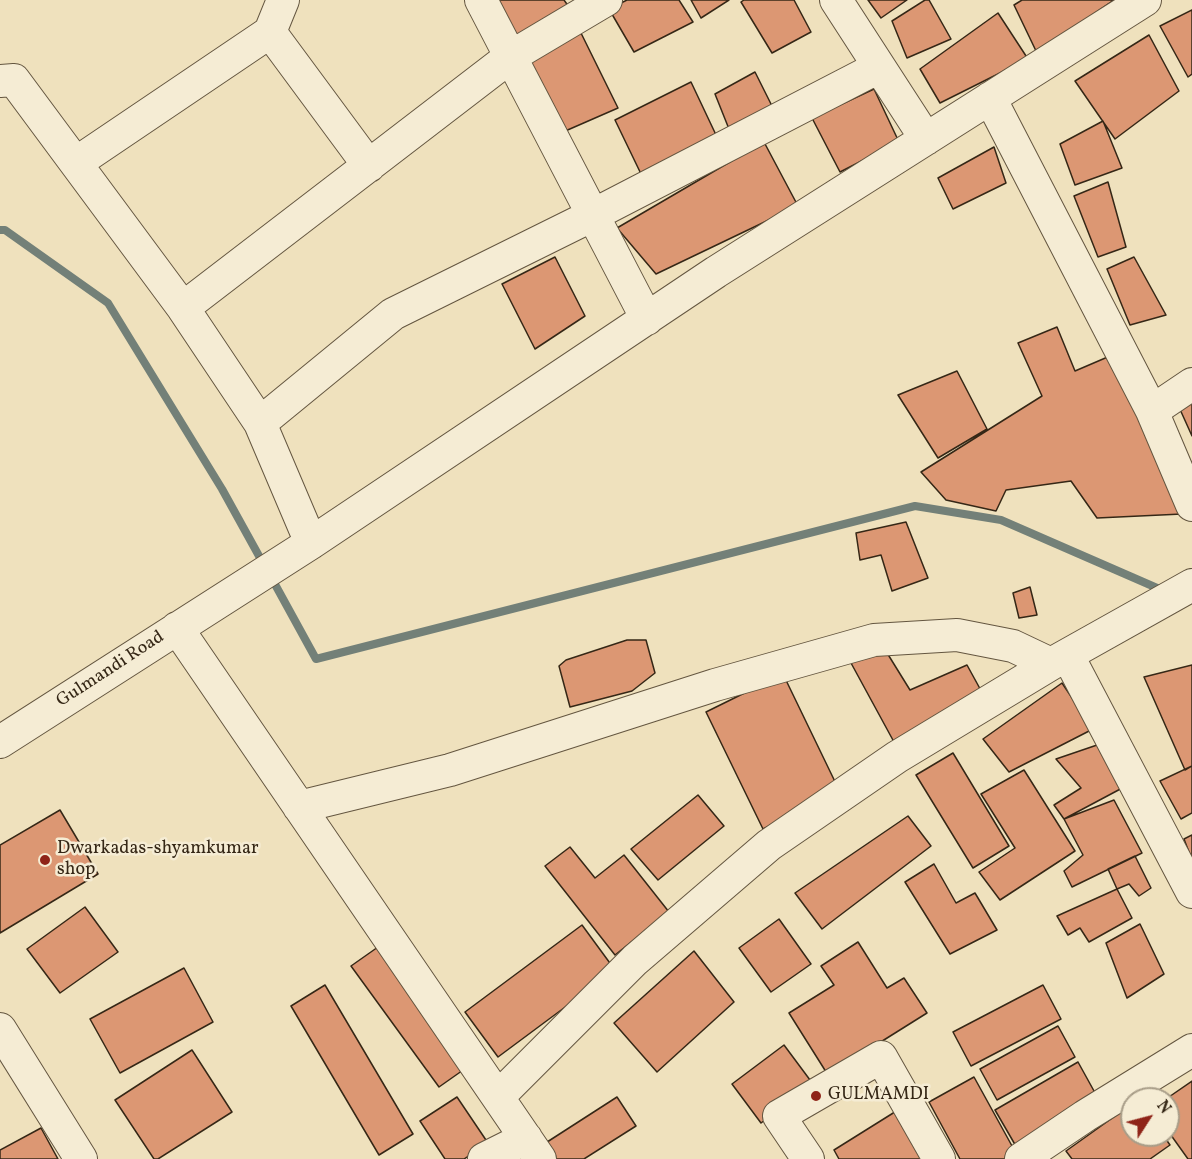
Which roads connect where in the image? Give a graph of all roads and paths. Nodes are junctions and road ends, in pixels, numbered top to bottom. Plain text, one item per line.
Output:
1 (283, 0) edge
2 (481, 0) edge
3 (606, 0) edge
4 (836, 0) edge
5 (1145, 0) edge
6 (270, 32) junction
7 (510, 57) junction
8 (879, 67) junction
9 (0, 81) edge
10 (990, 98) junction
11 (926, 139) junction
12 (76, 163) junction
13 (369, 166) junction
14 (593, 215) junction
15 (183, 309) junction
16 (647, 319) junction
17 (1192, 384) edge
18 (1152, 411) junction
19 (260, 423) junction
20 (1192, 505) edge
21 (300, 550) junction
22 (1192, 585) edge
23 (177, 628) junction
24 (1060, 660) junction
25 (0, 742) edge
26 (300, 807) junction
27 (1192, 892) edge
28 (0, 1029) edge
29 (1192, 1050) edge
30 (498, 1097) junction
31 (533, 1149) edge
32 (81, 1159) edge
33 (484, 1159) edge
34 (808, 1159) edge
35 (939, 1159) edge
36 (1021, 1159) edge

1 - 6 street
2 - 7 street
3 - 7 street
4 - 8 street
5 - 10 street, Gulmandi Road
6 - 12 street
6 - 13 street
7 - 13 street
7 - 14 street
8 - 11 street
8 - 14 street
9 - 12 street
10 - 11 street, Gulmandi Road
10 - 18 street
11 - 16 street, Gulmandi Road
12 - 15 street
13 - 15 street
14 - 16 street
14 - 19 street
15 - 19 street
16 - 21 street, Gulmandi Road
17 - 18 street
18 - 20 street
19 - 21 street
21 - 23 street, Gulmandi Road
22 - 24 street
23 - 25 street, Gulmandi Road
23 - 26 street
24 - 26 street
24 - 27 street
24 - 30 street
26 - 30 street
28 - 32 street
29 - 36 street
30 - 31 street
31 - 33 street
34 - 35 street

